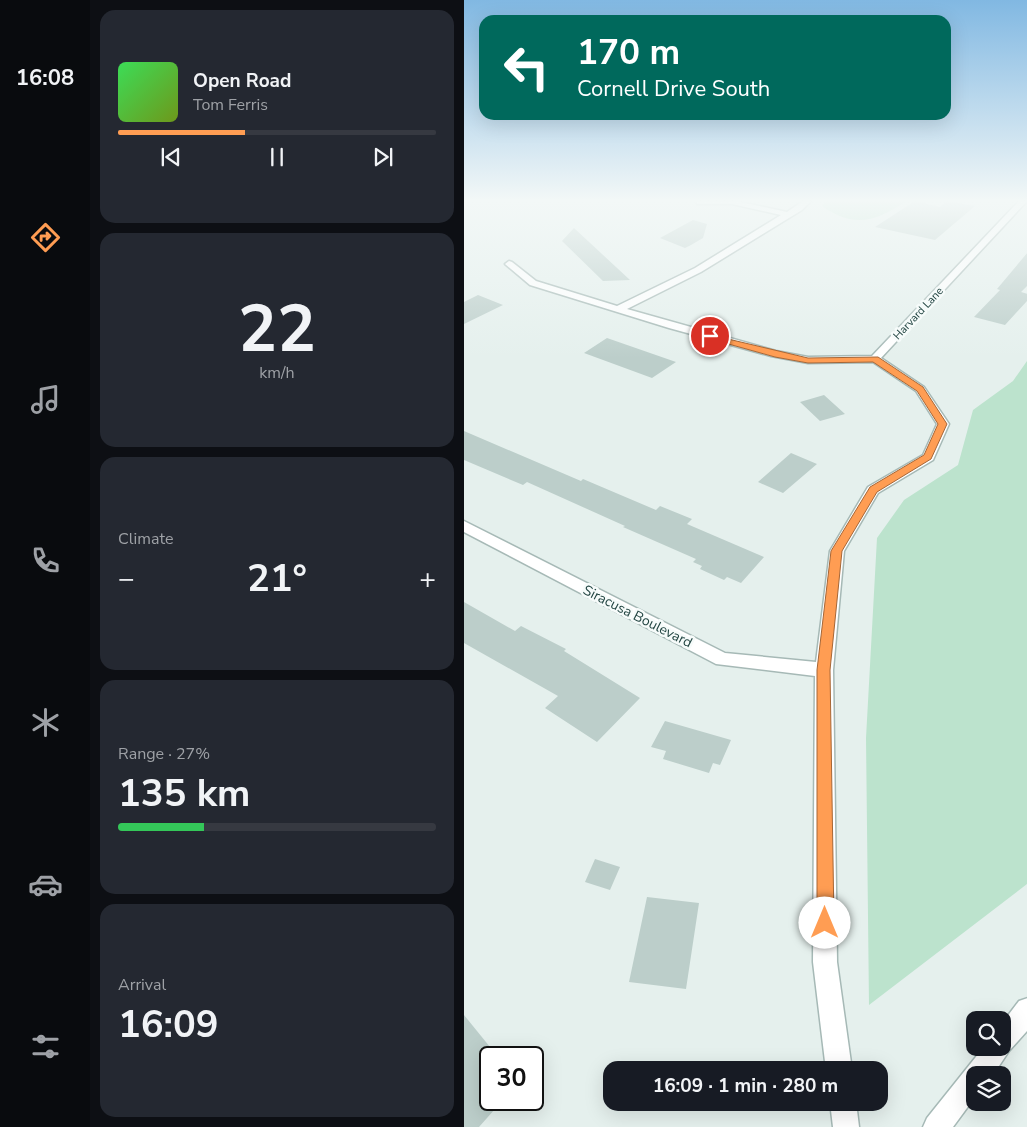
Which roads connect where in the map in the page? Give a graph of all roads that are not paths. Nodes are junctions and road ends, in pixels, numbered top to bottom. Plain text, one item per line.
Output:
1 (724, 254) edge
2 (974, 254) edge
3 (508, 264) dead end
4 (618, 309) junction
5 (875, 359) junction
6 (464, 526) edge
7 (824, 670) junction
8 (1027, 1010) edge
9 (1011, 1031) edge
10 (992, 1056) edge
11 (838, 1061) edge
12 (984, 1066) edge
13 (966, 1089) edge
14 (844, 1111) edge
15 (846, 1127) edge
16 (936, 1127) edge

1 - 4 street
2 - 5 street, Harvard Lane
3 - 4 street
4 - 5 street
5 - 7 street
6 - 7 street, Siracusa Boulevard
7 - 11 street
8 - 9 street
10 - 12 street
13 - 16 street
14 - 15 street

